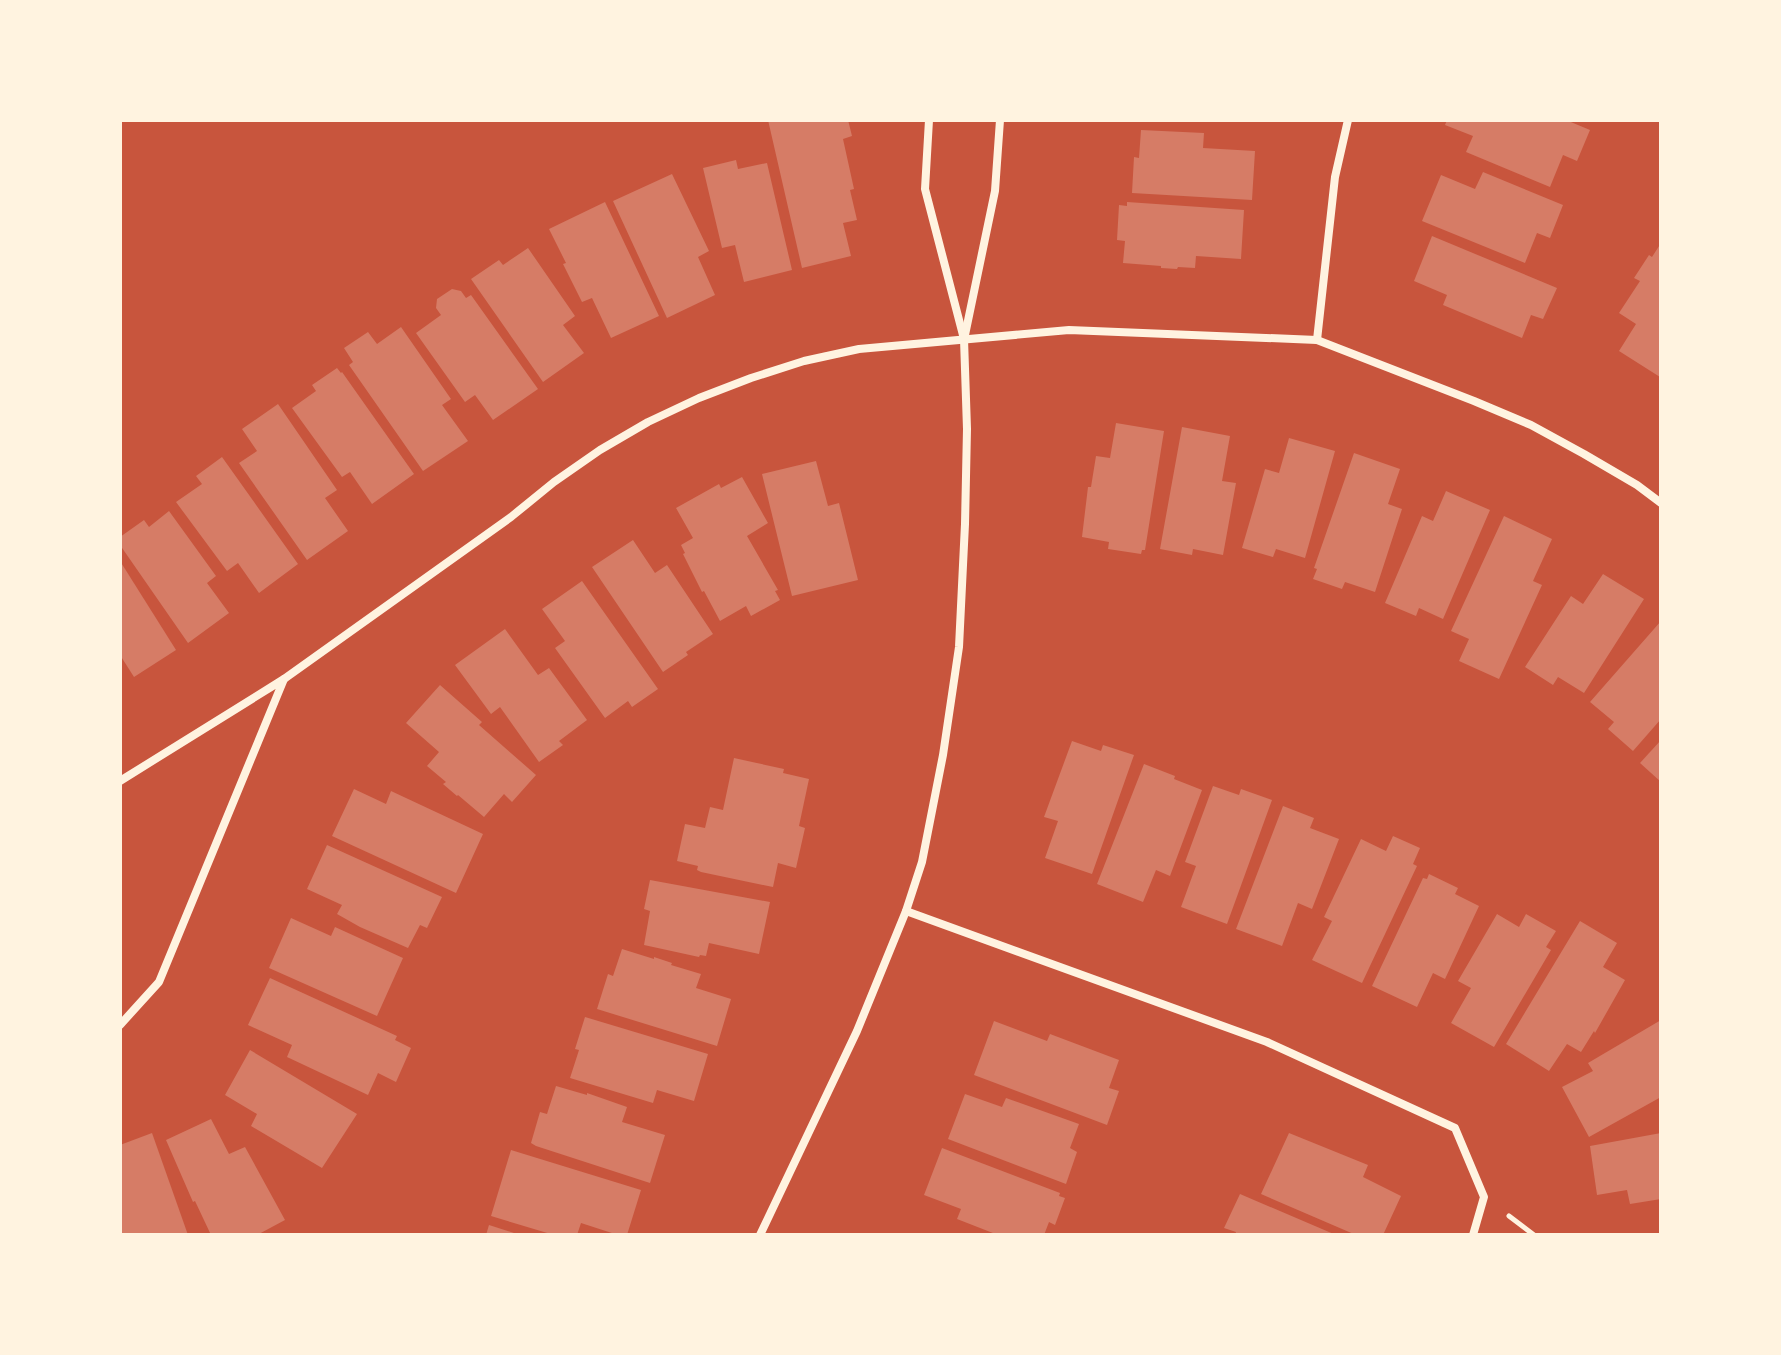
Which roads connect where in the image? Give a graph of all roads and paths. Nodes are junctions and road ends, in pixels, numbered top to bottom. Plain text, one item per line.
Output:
1 (929, 120) edge
2 (1000, 120) edge
3 (1348, 120) edge
4 (964, 339) junction
5 (1317, 340) junction
6 (1661, 503) edge
7 (284, 679) junction
8 (120, 781) edge
9 (906, 911) junction
10 (120, 1025) edge
11 (760, 1235) edge
12 (1473, 1235) edge

1 - 4 street
2 - 4 street
3 - 5 street
4 - 5 street
4 - 7 street
4 - 9 street
5 - 6 street
7 - 8 street
7 - 10 street
9 - 11 street
9 - 12 street

